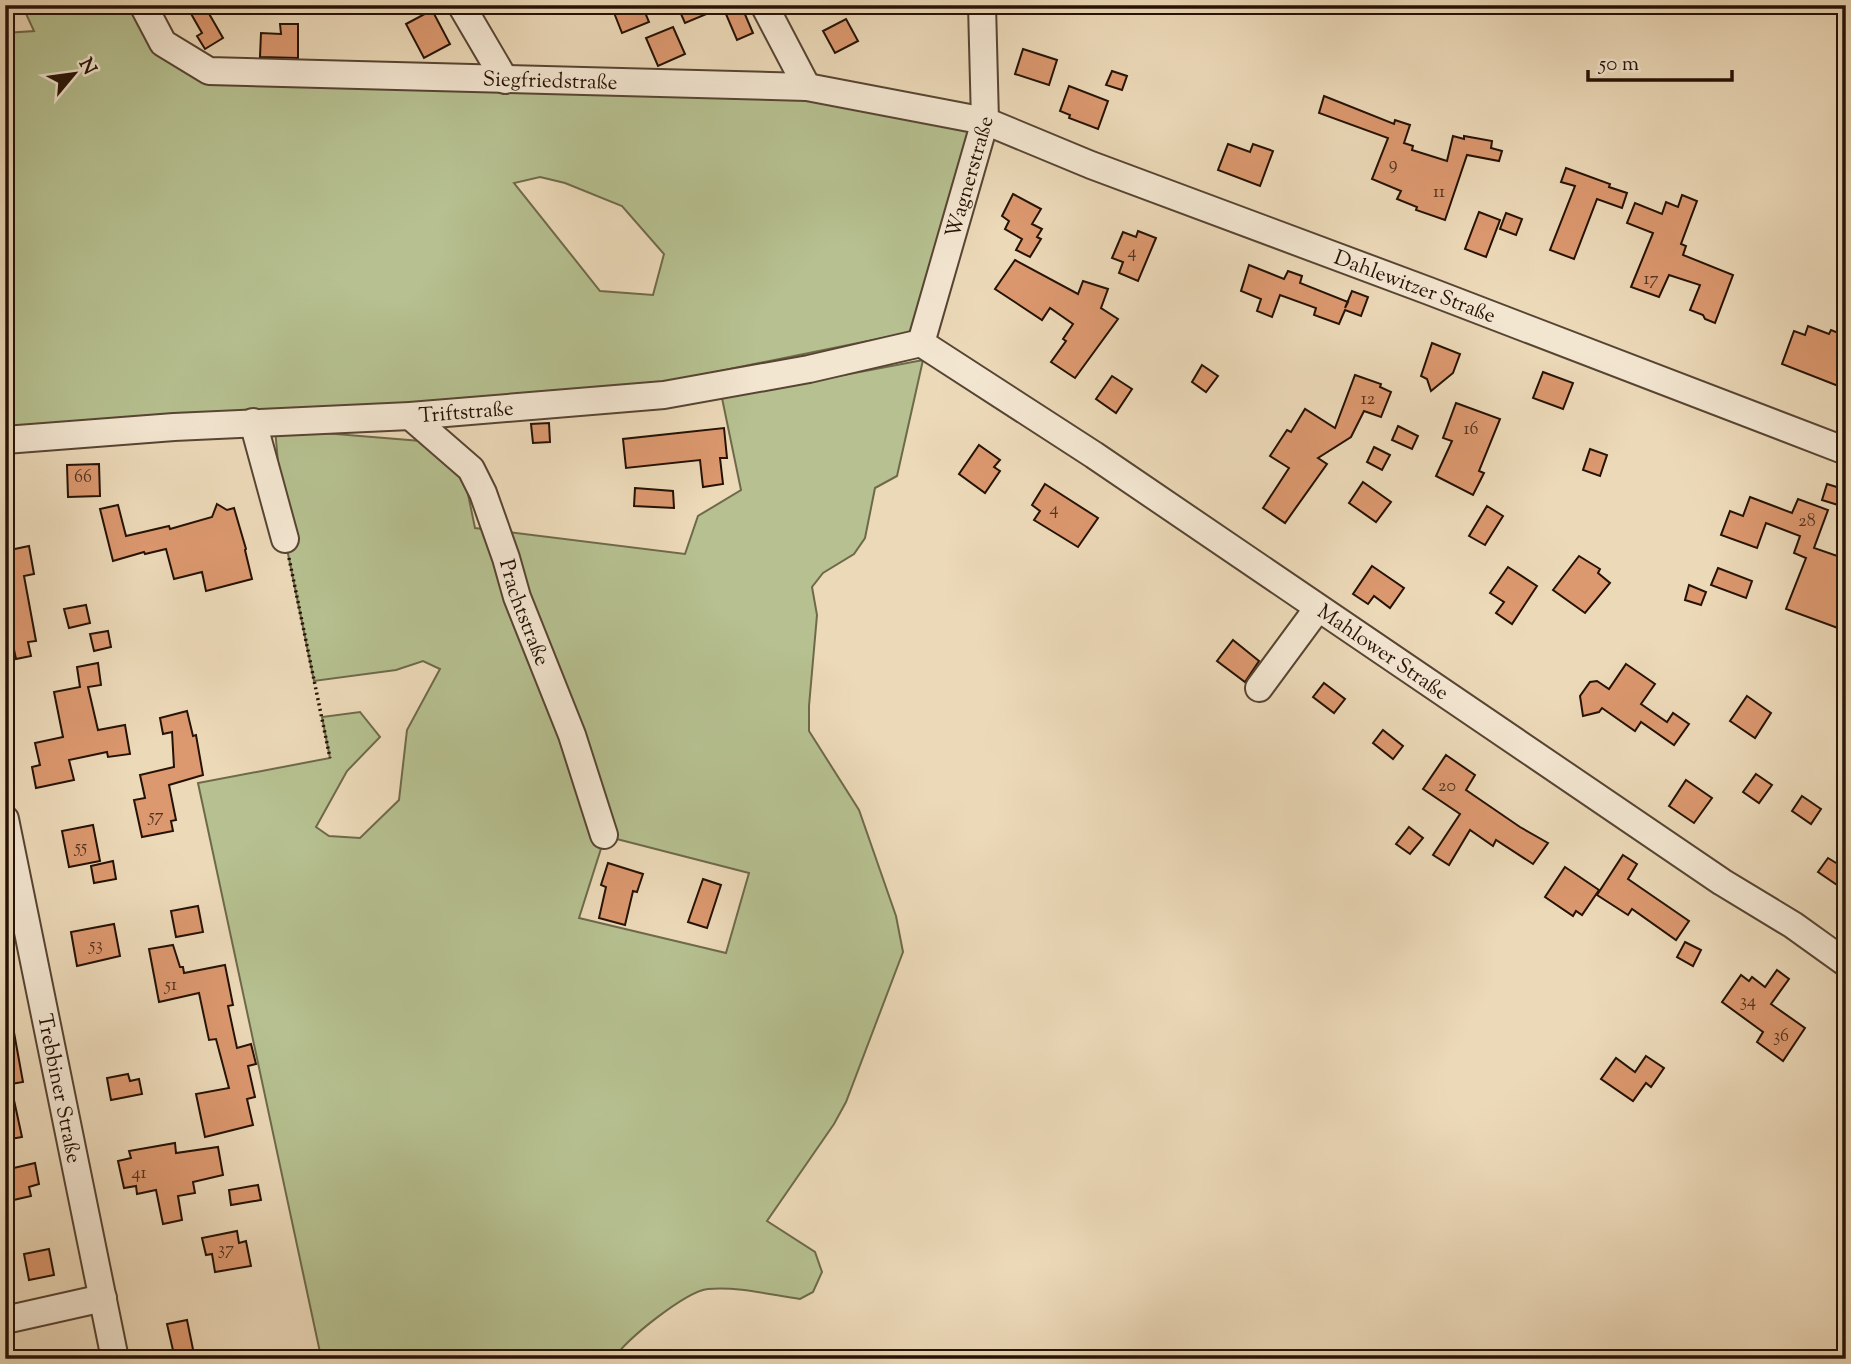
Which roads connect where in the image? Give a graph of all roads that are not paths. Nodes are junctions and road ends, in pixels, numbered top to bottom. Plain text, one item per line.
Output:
1 (143, 5) edge
2 (461, 5) edge
3 (764, 5) edge
4 (982, 5) edge
5 (505, 80) junction
6 (807, 87) junction
7 (985, 121) junction
8 (921, 344) junction
9 (410, 416) junction
10 (253, 422) junction
11 (5, 440) edge
12 (1846, 451) edge
13 (285, 539) road end
14 (1318, 608) junction
15 (1259, 688) dead end
16 (5, 819) edge
17 (604, 835) dead end
18 (11, 881) edge
19 (1846, 963) edge
20 (103, 1298) junction
21 (5, 1320) edge
22 (115, 1359) edge

1 - 5 street, Siegfriedstraße
2 - 5 street
3 - 6 street
4 - 7 street, Wagnerstraße
5 - 6 street, Siegfriedstraße
6 - 7 street, Siegfriedstraße
7 - 8 street, Wagnerstraße
7 - 12 street, Dahlewitzer Straße
8 - 9 street, Triftstraße
8 - 14 street, Mahlower Straße
9 - 10 street, Triftstraße
9 - 17 street, Prachtstraße
10 - 11 street, Triftstraße
10 - 13 street
14 - 15 street
14 - 19 street, Mahlower Straße
16 - 18 street, Trebbiner Straße
18 - 20 street, Trebbiner Straße
20 - 21 street
20 - 22 street, Trebbiner Straße

